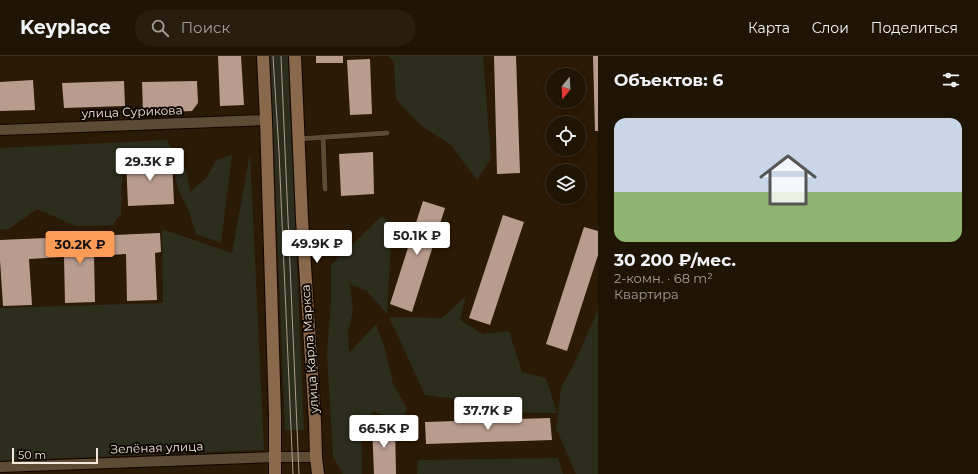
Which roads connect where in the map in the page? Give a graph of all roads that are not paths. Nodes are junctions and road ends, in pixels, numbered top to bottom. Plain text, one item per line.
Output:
1 (263, 56) edge
2 (295, 56) edge
3 (266, 120) junction
4 (0, 130) edge
5 (387, 133) dead end
6 (323, 137) junction
7 (298, 139) junction
8 (325, 189) dead end
9 (276, 457) junction
10 (316, 457) junction
11 (0, 467) edge
12 (275, 474) edge
13 (318, 474) edge

1 - 3 street
2 - 7 street, улица Карла Маркса
3 - 4 street, улица Сурикова
3 - 9 street
5 - 6 lane
6 - 7 lane
6 - 8 lane
7 - 10 street, улица Карла Маркса
9 - 10 street, Зелёная улица
9 - 11 street, Зелёная улица
9 - 12 street
10 - 13 street, улица Карла Маркса

